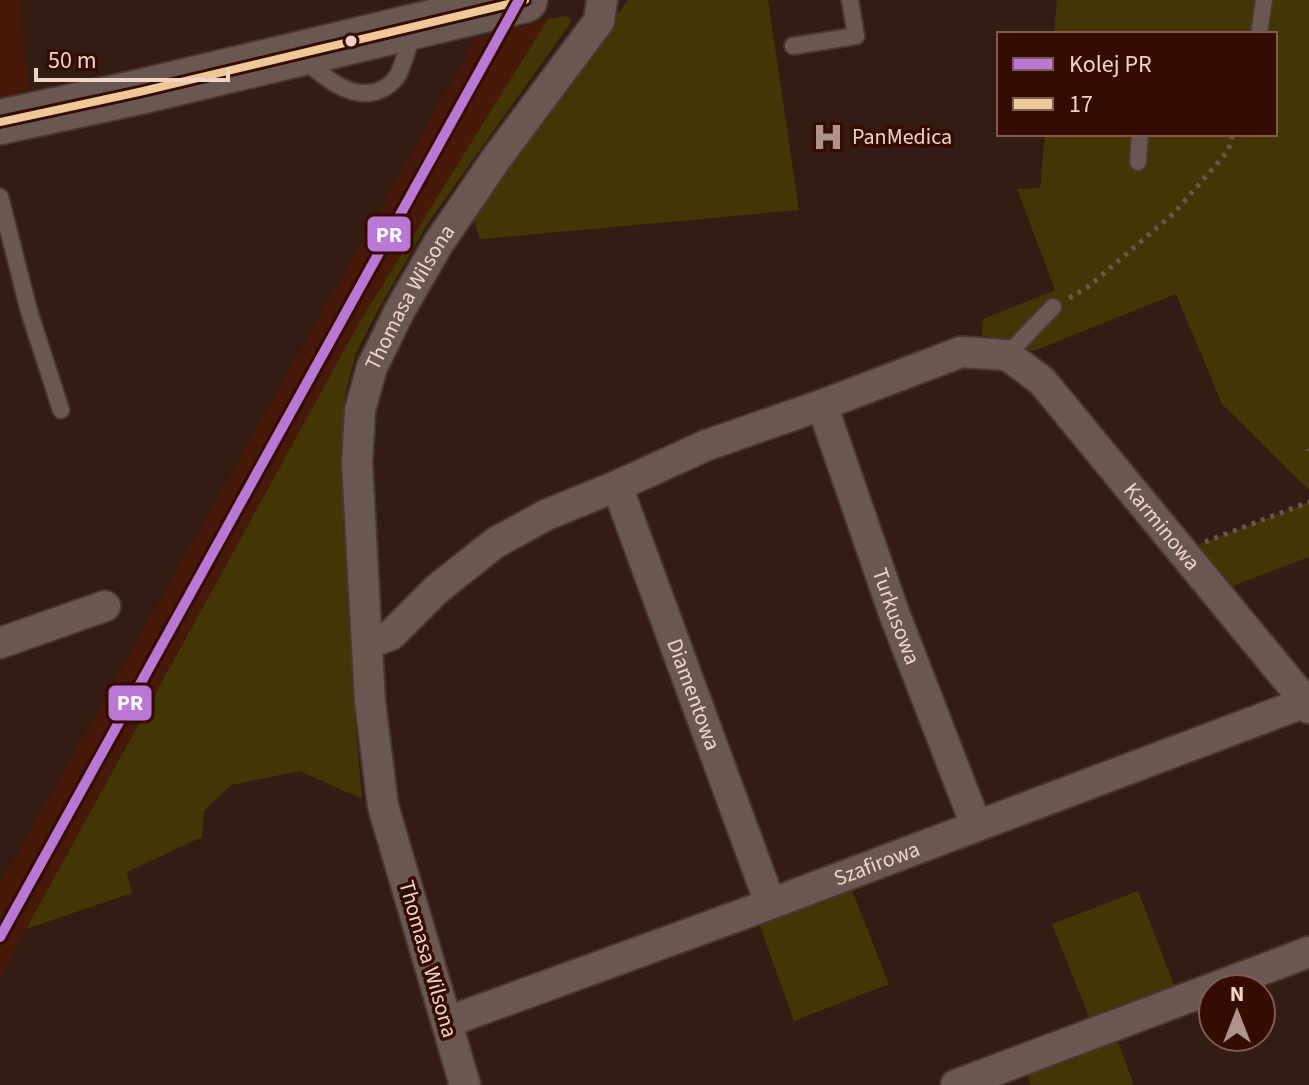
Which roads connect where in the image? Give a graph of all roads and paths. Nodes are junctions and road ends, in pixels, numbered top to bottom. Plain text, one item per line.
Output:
1 (525, 0) edge
2 (602, 0) edge
3 (850, 0) edge
4 (1264, 0) edge
5 (424, 13) edge
6 (1259, 32) edge
7 (793, 46) dead end
8 (0, 122) edge
9 (1140, 136) edge
10 (1232, 136) edge
11 (1138, 162) dead end
12 (0, 197) edge
13 (1088, 287) dead end
14 (1053, 307) dead end
15 (1007, 355) junction
16 (822, 405) junction
17 (61, 410) dead end
18 (617, 486) junction
19 (1309, 502) edge
20 (1182, 551) junction
21 (105, 606) dead end
22 (0, 643) edge
23 (368, 643) junction
24 (1308, 705) edge
25 (976, 825) junction
26 (770, 903) junction
27 (1309, 952) edge
28 (447, 1022) junction
29 (465, 1085) edge
30 (956, 1085) edge

1 - 5 main road
2 - 23 street, Thomasa Wilsona
3 - 7 lane
4 - 6 lane
5 - 8 main road
9 - 11 lane
10 - 13 path
12 - 17 lane
14 - 15 lane
15 - 16 street
15 - 20 street, Karminowa
16 - 18 street
16 - 25 street, Turkusowa
18 - 23 street
18 - 26 street, Diamentowa
19 - 20 path
20 - 24 street, Karminowa
21 - 22 street
23 - 28 street, Thomasa Wilsona
24 - 25 street, Szafirowa
25 - 26 street, Szafirowa
26 - 28 street, Szafirowa
27 - 30 street
28 - 29 street, Thomasa Wilsona

